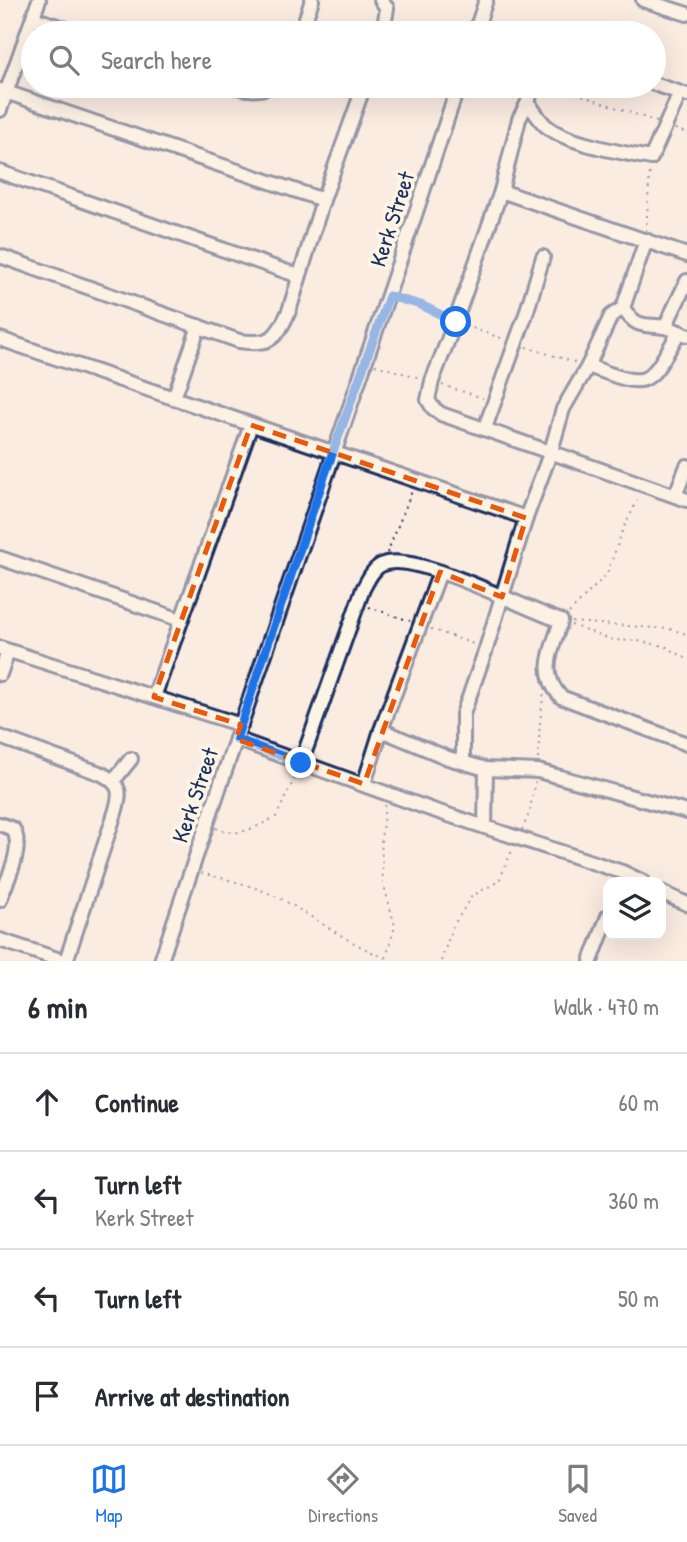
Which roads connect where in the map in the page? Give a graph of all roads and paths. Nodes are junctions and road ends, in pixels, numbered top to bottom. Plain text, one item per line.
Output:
1 (39, 0) edge
2 (312, 0) edge
3 (381, 0) edge
4 (486, 0) edge
5 (643, 0) edge
6 (687, 14) edge
7 (33, 18) junction
8 (32, 21) edge
9 (42, 21) edge
10 (305, 21) edge
11 (385, 21) edge
12 (479, 21) edge
13 (21, 48) edge
14 (666, 88) edge
15 (3, 92) edge
16 (684, 94) edge
17 (360, 98) edge
18 (454, 98) edge
19 (529, 98) edge
20 (590, 98) edge
21 (528, 102) junction
22 (0, 110) edge
23 (665, 125) junction
24 (687, 133) edge
25 (651, 158) junction
26 (0, 172) edge
27 (501, 191) junction
28 (323, 200) junction
29 (646, 240) junction
30 (687, 254) edge
31 (0, 256) edge
32 (543, 257) dead end
33 (299, 276) junction
34 (687, 281) edge
35 (389, 296) junction
36 (623, 308) junction
37 (456, 322) junction
38 (199, 326) junction
39 (665, 327) junction
40 (683, 334) edge
41 (0, 339) edge
42 (516, 344) junction
43 (588, 366) junction
44 (174, 398) junction
45 (251, 425) junction
46 (485, 428) junction
47 (333, 451) junction
48 (551, 451) junction
49 (687, 466) edge
50 (417, 480) junction
51 (681, 498) edge
52 (637, 501) dead end
53 (526, 518) junction
54 (0, 558) edge
55 (383, 564) junction
56 (440, 572) junction
57 (502, 597) junction
58 (181, 620) junction
59 (561, 621) junction
60 (687, 634) edge
61 (4, 649) edge
62 (687, 659) edge
63 (0, 674) edge
64 (154, 697) junction
65 (241, 725) junction
66 (381, 730) junction
67 (0, 737) edge
68 (236, 739) junction
69 (687, 744) edge
70 (131, 759) dead end
71 (463, 762) junction
72 (301, 763) junction
73 (486, 769) junction
74 (114, 780) junction
75 (364, 784) junction
76 (386, 793) junction
77 (687, 812) edge
78 (0, 824) edge
79 (207, 824) junction
80 (485, 827) junction
81 (191, 871) junction
82 (620, 877) edge
83 (666, 894) edge
84 (0, 900) edge
85 (687, 904) edge
86 (603, 929) edge
87 (0, 940) edge
88 (386, 959) edge
89 (64, 961) edge
90 (161, 961) edge
91 (591, 961) edge

1 - 7 street
2 - 10 street
3 - 11 street
4 - 12 street
5 - 6 street
7 - 8 street
7 - 9 street
13 - 15 street
14 - 16 street
15 - 22 street
15 - 28 street
16 - 23 street
17 - 28 street
18 - 35 street, Kerk Street
19 - 21 street
20 - 23 path
21 - 25 street
21 - 27 street
23 - 24 path
23 - 25 street
25 - 29 path
26 - 33 street
27 - 29 street
27 - 37 street
28 - 33 street
29 - 30 street
29 - 36 street
31 - 38 street
32 - 42 street
33 - 38 street
34 - 39 street
35 - 37 path
35 - 47 street, Kerk Street
36 - 39 street
36 - 43 street
37 - 42 path
37 - 46 street
38 - 44 street
39 - 40 street
40 - 43 street
41 - 44 street
42 - 43 path
42 - 46 street
43 - 48 street
44 - 45 street
45 - 47 street
45 - 58 street
46 - 48 street
47 - 50 street
47 - 65 street, Kerk Street
48 - 51 street
48 - 53 street
49 - 51 street
50 - 53 street
50 - 55 path
52 - 59 path
53 - 57 street
54 - 58 street
55 - 56 street
55 - 72 street
56 - 57 street
56 - 66 street
57 - 59 street
57 - 71 street
58 - 64 street
59 - 60 path
59 - 62 path
59 - 69 street
61 - 63 street
61 - 64 street
64 - 65 street
65 - 68 street, Kerk Street
66 - 71 street
66 - 75 street
67 - 74 street
68 - 72 street
68 - 79 street, Kerk Street
70 - 74 street
71 - 73 street
72 - 75 street
72 - 79 path
73 - 77 street
73 - 80 street
74 - 89 street
75 - 76 street
76 - 80 street
76 - 88 path
78 - 84 street
79 - 81 street, Kerk Street
80 - 82 street
81 - 88 path
81 - 90 street, Kerk Street
83 - 85 street
86 - 91 street
87 - 89 street

